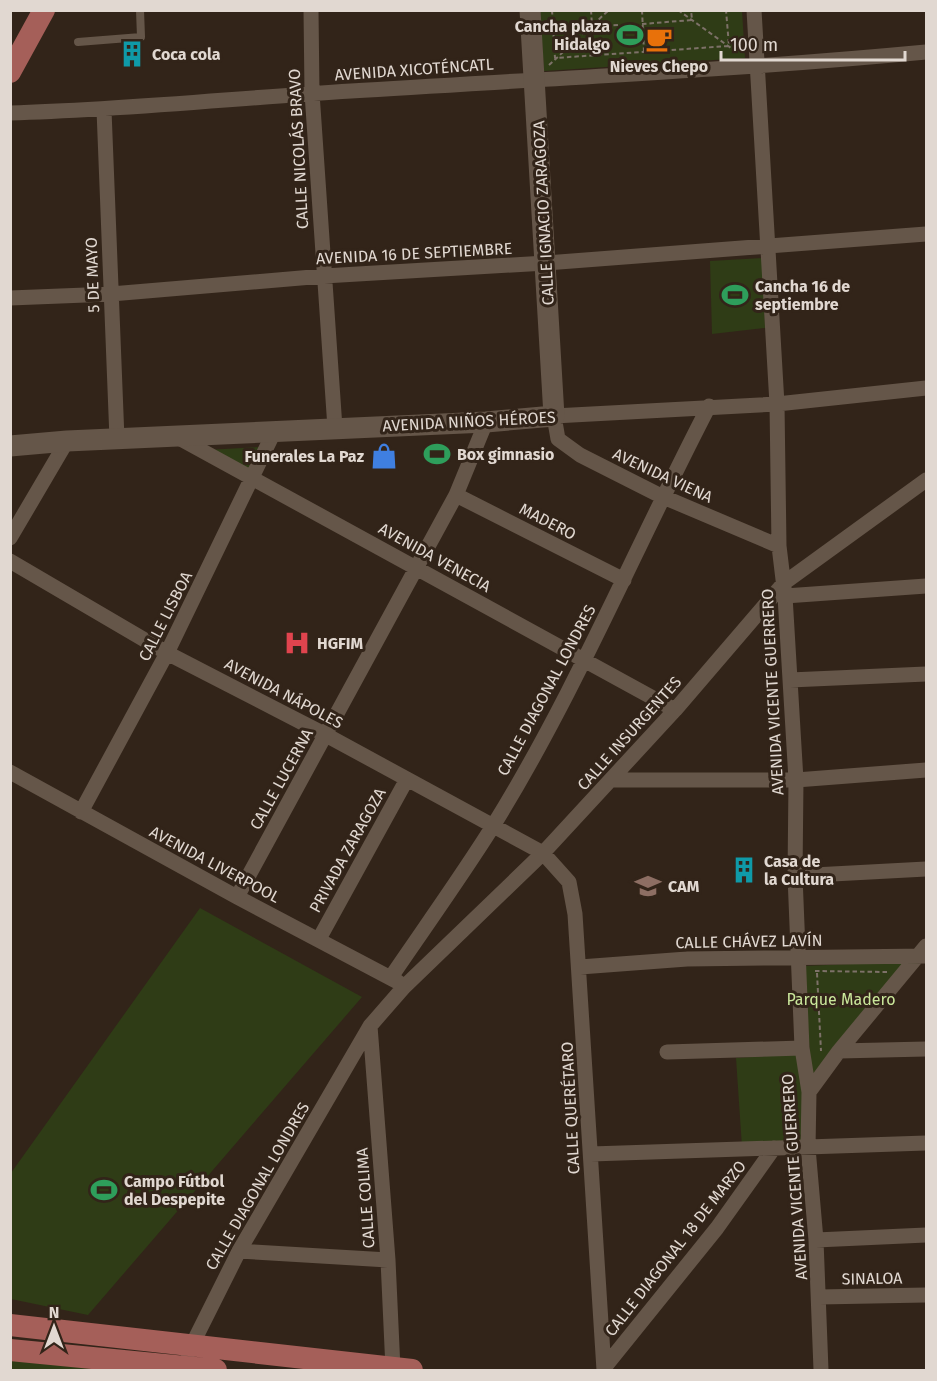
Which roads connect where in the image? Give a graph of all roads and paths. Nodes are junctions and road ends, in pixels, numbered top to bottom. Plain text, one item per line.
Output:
1 (44, 10) edge
2 (140, 10) edge
3 (311, 10) edge
4 (530, 10) edge
5 (552, 10) edge
6 (591, 10) edge
7 (609, 10) edge
8 (642, 10) edge
9 (678, 10) edge
10 (691, 10) edge
11 (726, 10) edge
12 (754, 10) edge
13 (692, 20) junction
14 (642, 24) junction
15 (619, 25) dead end
16 (592, 26) junction
17 (78, 42) dead end
18 (729, 46) junction
19 (644, 52) junction
20 (927, 52) edge
21 (555, 58) junction
22 (758, 67) junction
23 (10, 72) edge
24 (535, 80) junction
25 (312, 93) junction
26 (104, 110) junction
27 (10, 113) edge
28 (927, 234) edge
29 (768, 247) junction
30 (546, 263) junction
31 (324, 276) junction
32 (111, 294) junction
33 (10, 298) edge
34 (927, 388) edge
35 (777, 404) junction
36 (708, 406) junction
37 (554, 416) junction
38 (486, 422) junction
39 (335, 428) junction
40 (274, 432) junction
41 (177, 437) junction
42 (117, 439) junction
43 (67, 441) junction
44 (10, 446) edge
45 (927, 480) edge
46 (252, 481) junction
47 (456, 495) junction
48 (662, 496) junction
49 (10, 538) edge
50 (779, 546) junction
51 (10, 561) edge
52 (416, 567) junction
53 (624, 580) junction
54 (927, 586) edge
55 (785, 590) junction
56 (167, 653) junction
57 (584, 661) junction
58 (927, 674) edge
59 (790, 680) junction
60 (675, 710) junction
61 (326, 735) junction
62 (927, 770) edge
63 (10, 772) edge
64 (407, 779) junction
65 (611, 780) junction
66 (796, 780) junction
67 (81, 812) junction
68 (493, 826) junction
69 (543, 853) junction
70 (927, 869) edge
71 (795, 876) junction
72 (237, 897) junction
73 (319, 939) junction
74 (924, 953) edge
75 (800, 958) junction
76 (580, 967) junction
77 (891, 971) dead end
78 (391, 977) junction
79 (404, 987) junction
80 (370, 1026) junction
81 (802, 1048) junction
82 (834, 1049) junction
83 (927, 1049) edge
84 (667, 1052) dead end
85 (809, 1092) junction
86 (927, 1143) edge
87 (774, 1148) junction
88 (808, 1148) junction
89 (591, 1154) junction
90 (927, 1235) edge
91 (816, 1240) junction
92 (239, 1251) junction
93 (388, 1260) junction
94 (927, 1295) edge
95 (819, 1297) junction
96 (10, 1325) edge
97 (191, 1344) junction
98 (10, 1350) edge
99 (132, 1366) edge
100 (182, 1367) junction
101 (604, 1369) edge
102 (402, 1370) edge
103 (216, 1371) edge
104 (821, 1371) edge

1 - 23 main road
2 - 17 lane
3 - 25 street, CALLE NICOLÁS BRAVO
4 - 24 street, CALLE IGNACIO ZARAGOZA
5 - 21 path
6 - 16 path
7 - 16 path
8 - 14 path
9 - 13 path
10 - 13 path
11 - 18 path
12 - 22 street, AVENIDA VICENTE GUERRERO
13 - 14 path
13 - 18 path
14 - 19 path
15 - 16 path
16 - 21 path
18 - 19 path
19 - 21 path
20 - 22 street, AVENIDA XICOTÉNCATL
22 - 24 street, AVENIDA XICOTÉNCATL
22 - 29 street, AVENIDA VICENTE GUERRERO
24 - 25 street, AVENIDA XICOTÉNCATL
24 - 30 street, CALLE IGNACIO ZARAGOZA
25 - 26 street, AVENIDA XICOTÉNCATL
25 - 31 street, CALLE NICOLÁS BRAVO
26 - 27 street, AVENIDA XICOTÉNCATL
26 - 32 street, 5 DE MAYO
28 - 29 street, AVENIDA 16 DE SEPTIEMBRE
29 - 30 street, AVENIDA 16 DE SEPTIEMBRE
29 - 35 street, AVENIDA VICENTE GUERRERO
30 - 31 street, AVENIDA 16 DE SEPTIEMBRE
30 - 37 street, CALLE IGNACIO ZARAGOZA
31 - 32 street, AVENIDA 16 DE SEPTIEMBRE
31 - 39 street, CALLE NICOLÁS BRAVO
32 - 33 street, AVENIDA 16 DE SEPTIEMBRE
32 - 42 street, 5 DE MAYO
34 - 35 street, AVENIDA NIÑOS HÉROES
35 - 36 street, AVENIDA NIÑOS HÉROES
35 - 50 street, AVENIDA VICENTE GUERRERO
36 - 37 street, AVENIDA NIÑOS HÉROES
36 - 48 street, CALLE DIAGONAL LONDRES
37 - 38 street, AVENIDA NIÑOS HÉROES
37 - 48 street, AVENIDA VIENA
38 - 39 street, AVENIDA NIÑOS HÉROES
38 - 47 street, CALLE LUCERNA
39 - 40 street, AVENIDA NIÑOS HÉROES
40 - 41 street, AVENIDA NIÑOS HÉROES
40 - 46 street, CALLE LISBOA
41 - 42 street, AVENIDA NIÑOS HÉROES
41 - 46 street, AVENIDA VENECIA
42 - 43 street, AVENIDA NIÑOS HÉROES
43 - 44 street, AVENIDA NIÑOS HÉROES
43 - 49 street
45 - 55 street, CALLE INSURGENTES
46 - 52 street, AVENIDA VENECIA
46 - 56 street, CALLE LISBOA
47 - 52 street, CALLE LUCERNA
47 - 53 street, MADERO
48 - 50 street, AVENIDA VIENA
48 - 53 street, CALLE DIAGONAL LONDRES
50 - 55 street, AVENIDA VICENTE GUERRERO
51 - 56 street, AVENIDA NÁPOLES
52 - 57 street, AVENIDA VENECIA
52 - 61 street, CALLE LUCERNA
53 - 57 street, CALLE DIAGONAL LONDRES
54 - 55 street
55 - 59 street, AVENIDA VICENTE GUERRERO
55 - 60 street, CALLE INSURGENTES
56 - 61 street, AVENIDA NÁPOLES
56 - 67 street, CALLE LISBOA
57 - 60 street, AVENIDA VENECIA
57 - 68 street, CALLE DIAGONAL LONDRES
58 - 59 street
59 - 66 street, AVENIDA VICENTE GUERRERO
60 - 65 street, CALLE INSURGENTES
61 - 64 street, AVENIDA NÁPOLES
61 - 72 street, CALLE LUCERNA
62 - 66 street
63 - 67 street, AVENIDA LIVERPOOL
64 - 68 street, AVENIDA NÁPOLES
64 - 73 street, PRIVADA ZARAGOZA
65 - 66 street
65 - 69 street, CALLE INSURGENTES
66 - 71 street, AVENIDA VICENTE GUERRERO
67 - 72 street, AVENIDA LIVERPOOL
68 - 69 street, AVENIDA NÁPOLES
68 - 78 street, CALLE DIAGONAL LONDRES
69 - 76 street, CALLE QUERÉTARO
69 - 79 street, CALLE INSURGENTES
70 - 71 street
71 - 75 street, AVENIDA VICENTE GUERRERO
72 - 73 street, AVENIDA LIVERPOOL
73 - 78 street, AVENIDA LIVERPOOL
74 - 75 street, CALLE CHÁVEZ LAVÍN
74 - 82 street
75 - 76 street, CALLE CHÁVEZ LAVÍN
75 - 81 street, AVENIDA VICENTE GUERRERO
76 - 89 street, CALLE QUERÉTARO
77 - 82 path
78 - 79 street, AVENIDA LIVERPOOL
79 - 80 street, CALLE INSURGENTES
80 - 92 street, CALLE DIAGONAL LONDRES
80 - 93 street, CALLE COLIMA
81 - 84 street
81 - 85 street, AVENIDA VICENTE GUERRERO
82 - 83 street
82 - 85 street
85 - 88 street, AVENIDA VICENTE GUERRERO
86 - 88 street
87 - 88 street
87 - 89 street
87 - 101 street, CALLE DIAGONAL 18 DE MARZO
88 - 91 street, AVENIDA VICENTE GUERRERO
89 - 101 street, CALLE QUERÉTARO
90 - 91 street
91 - 95 street, AVENIDA VICENTE GUERRERO
92 - 93 street
92 - 97 street, CALLE DIAGONAL LONDRES
93 - 102 street, CALLE COLIMA
94 - 95 street, SINALOA
95 - 104 street, AVENIDA VICENTE GUERRERO
96 - 97 main road
97 - 100 street, CALLE DIAGONAL LONDRES
97 - 102 main road
98 - 99 main road
99 - 100 main road
100 - 103 main road

